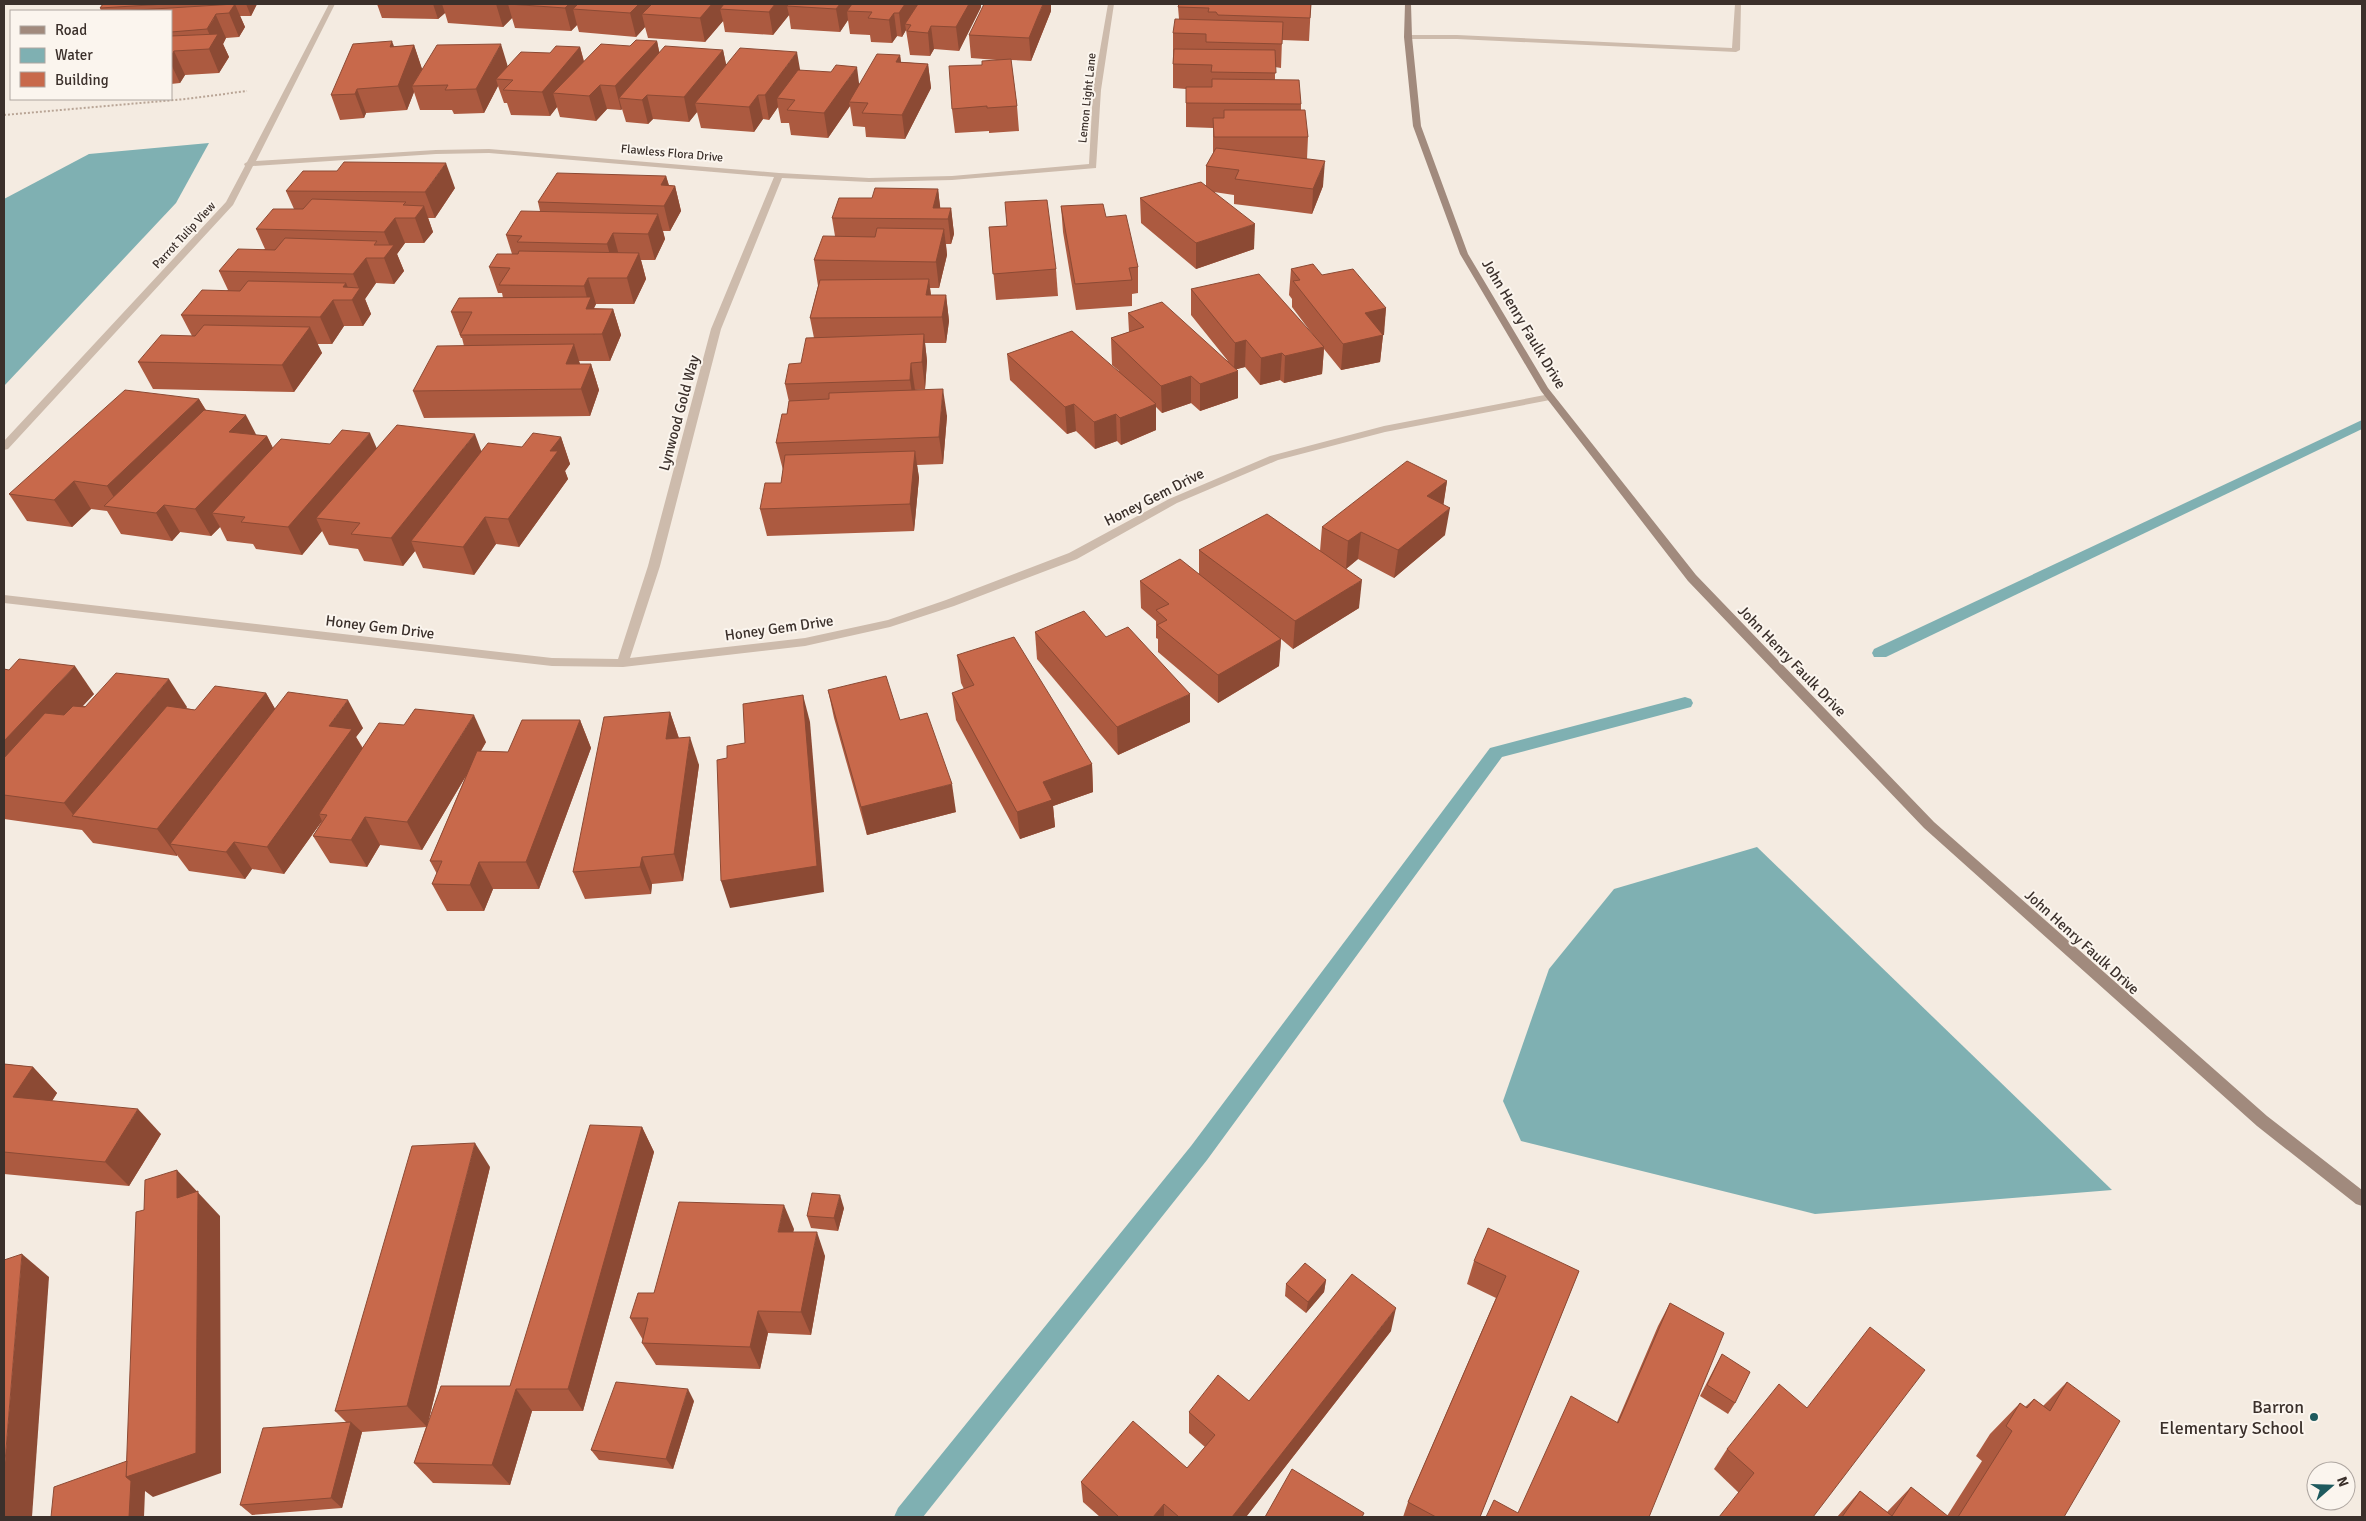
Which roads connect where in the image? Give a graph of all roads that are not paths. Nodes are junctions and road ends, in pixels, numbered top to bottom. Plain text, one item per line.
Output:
1 (332, 4) edge
2 (1111, 4) edge
3 (1408, 4) edge
4 (1738, 4) edge
5 (1408, 37) junction
6 (248, 164) junction
7 (1093, 166) joint
8 (779, 175) junction
9 (1550, 397) junction
10 (4, 447) edge
11 (4, 599) edge
12 (623, 663) junction
13 (2362, 1199) edge

1 - 6 street, Parrot Tulip View
2 - 7 street, Lemon Light Lane
3 - 5 street, John Henry Faulk Drive
4 - 5 street
5 - 9 street, John Henry Faulk Drive
6 - 8 street, Flawless Flora Drive
6 - 10 street, Parrot Tulip View
7 - 8 street, Flawless Flora Drive
8 - 12 street, Lynwood Gold Way
9 - 12 street, Honey Gem Drive
9 - 13 street, John Henry Faulk Drive
11 - 12 street, Honey Gem Drive

